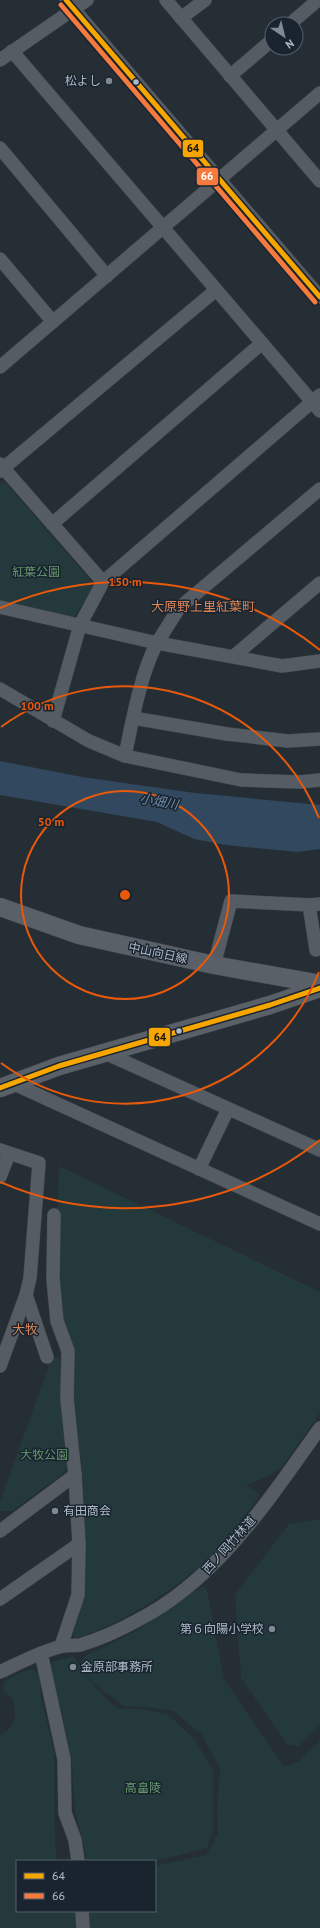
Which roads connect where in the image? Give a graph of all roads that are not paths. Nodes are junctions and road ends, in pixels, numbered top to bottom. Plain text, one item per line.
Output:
1 (87, 0) edge
2 (166, 0) edge
3 (205, 0) edge
4 (318, 0) edge
5 (70, 5) edge
6 (299, 16) edge
7 (181, 18) junction
8 (264, 47) edge
9 (12, 51) junction
10 (0, 60) edge
11 (230, 76) junction
12 (320, 93) edge
13 (277, 130) junction
14 (0, 148) edge
15 (219, 179) junction
16 (320, 181) edge
17 (163, 228) junction
18 (0, 259) edge
19 (106, 276) junction
20 (216, 290) junction
21 (320, 297) edge
22 (53, 322) junction
23 (262, 343) junction
24 (0, 367) edge
25 (317, 403) edge
26 (1, 468) edge
27 (320, 489) edge
28 (52, 524) junction
29 (103, 582) junction
30 (320, 583) edge
31 (0, 607) edge
32 (80, 625) junction
33 (157, 643) junction
34 (234, 656) junction
35 (320, 661) edge
36 (0, 689) edge
37 (133, 718) junction
38 (53, 721) junction
39 (320, 739) edge
40 (125, 756) junction
41 (320, 780) edge
42 (316, 905) edge
43 (0, 907) edge
44 (316, 950) dead end
45 (214, 965) junction
46 (320, 984) edge
47 (320, 988) edge
48 (104, 1053) junction
49 (3, 1086) edge
50 (228, 1109) junction
51 (320, 1150) edge
52 (4, 1152) edge
53 (199, 1169) junction
54 (0, 1177) edge
55 (54, 1215) dead end
56 (320, 1224) edge
57 (26, 1296) junction
58 (2, 1352) edge
59 (47, 1356) dead end
60 (0, 1366) edge
61 (320, 1428) edge
62 (75, 1475) junction
63 (0, 1531) edge
64 (79, 1544) junction
65 (0, 1599) edge
66 (61, 1646) junction
67 (40, 1653) junction
68 (0, 1672) edge
69 (78, 1860) edge
70 (82, 1912) edge
71 (83, 1928) edge

1 - 5 street
2 - 7 street
3 - 7 street
4 - 6 street
5 - 9 street
5 - 15 street
7 - 11 street
8 - 11 street
9 - 10 street
9 - 17 street
11 - 13 street
12 - 13 street
13 - 15 street
13 - 16 street
14 - 19 street
15 - 17 street
15 - 21 street
17 - 19 street
17 - 20 street
18 - 22 street
19 - 22 street
20 - 23 street
20 - 26 street
22 - 24 street
23 - 25 street
23 - 28 street
25 - 29 street
26 - 28 street
27 - 33 street
28 - 29 street
29 - 32 street
30 - 34 street
31 - 32 street
32 - 33 street
32 - 38 street
33 - 34 street
33 - 37 street
34 - 35 street
36 - 38 street
37 - 39 street
37 - 40 street
38 - 40 street
40 - 41 street
42 - 44 street
42 - 45 street
43 - 45 main road, 中山向日線
45 - 46 main road, 中山向日線
47 - 48 main road
48 - 49 main road
48 - 50 street
49 - 53 street
50 - 51 street
50 - 53 street
52 - 54 street
52 - 57 street
53 - 56 street
55 - 62 street
57 - 58 street
57 - 59 street
58 - 60 street
61 - 66 street, 西ノ岡竹林道
62 - 63 street
62 - 64 street
64 - 65 street
64 - 66 street
66 - 67 street, 西ノ岡竹林道
67 - 68 street, 西ノ岡竹林道
67 - 69 street
70 - 71 street

